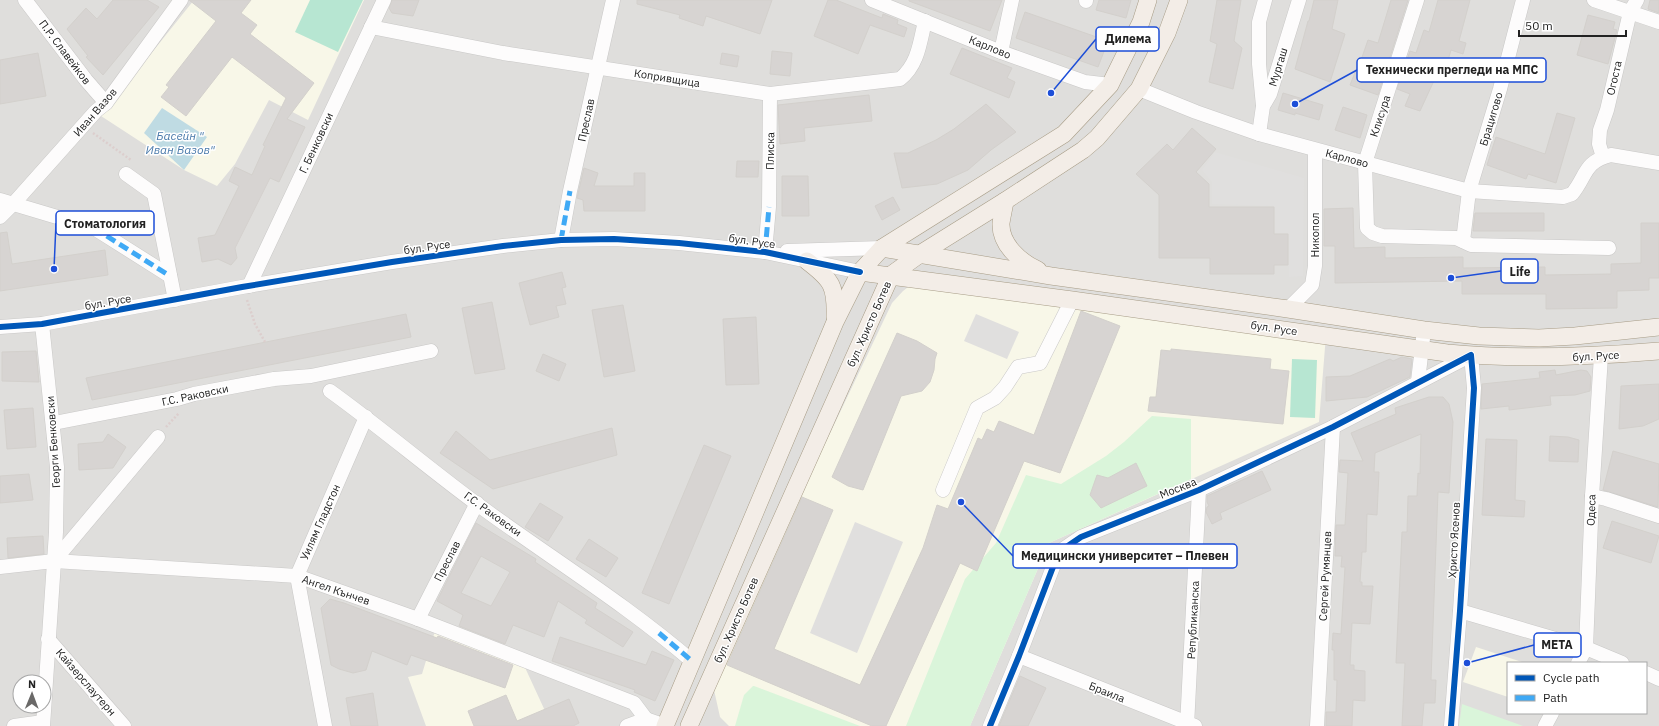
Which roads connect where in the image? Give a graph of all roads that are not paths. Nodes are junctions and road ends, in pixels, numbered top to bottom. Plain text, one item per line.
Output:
1 (25, 0) edge
2 (181, 0) edge
3 (384, 0) edge
4 (613, 0) edge
5 (872, 0) edge
6 (1012, 0) edge
7 (1148, 0) edge
8 (1179, 0) edge
9 (1265, 0) edge
10 (1299, 0) edge
11 (1417, 0) edge
12 (1523, 0) edge
13 (1594, 0) edge
14 (892, 3) edge
15 (1633, 6) edge
16 (925, 20) junction
17 (1659, 22) edge
18 (371, 28) junction
19 (1001, 52) junction
20 (597, 67) junction
21 (1110, 84) junction
22 (1139, 89) junction
23 (770, 94) junction
24 (106, 103) junction
25 (1263, 106) junction
26 (1259, 134) junction
27 (1315, 150) junction
28 (1603, 157) junction
29 (1365, 163) junction
30 (1659, 163) edge
31 (126, 174) dead end
32 (1469, 191) junction
33 (0, 200) edge
34 (1005, 201) junction
35 (14, 203) junction
36 (0, 217) edge
37 (562, 240) junction
38 (1463, 241) junction
39 (882, 248) junction
40 (1609, 248) dead end
41 (765, 252) junction
42 (920, 254) junction
43 (807, 261) junction
44 (860, 272) junction
45 (890, 275) junction
46 (170, 276) junction
47 (1051, 276) junction
48 (246, 286) junction
49 (175, 300) junction
50 (1072, 300) junction
51 (1288, 309) junction
52 (835, 322) junction
53 (42, 324) junction
54 (0, 327) edge
55 (1659, 327) edge
56 (1424, 330) junction
57 (1422, 349) junction
58 (431, 351) dead end
59 (1659, 351) edge
60 (1470, 355) junction
61 (1601, 356) junction
62 (1418, 381) junction
63 (330, 391) dead end
64 (366, 417) junction
65 (54, 423) junction
66 (1333, 427) junction
67 (158, 436) road end
68 (943, 490) dead end
69 (1199, 490) junction
70 (1592, 496) junction
71 (476, 503) junction
72 (1659, 516) edge
73 (54, 561) junction
74 (0, 567) edge
75 (297, 576) junction
76 (1460, 611) junction
77 (418, 619) junction
78 (48, 639) junction
79 (1586, 648) junction
80 (1019, 656) junction
81 (693, 662) junction
82 (1579, 662) edge
83 (1620, 662) edge
84 (1647, 673) edge
85 (1659, 679) edge
86 (1551, 714) edge
87 (646, 719) junction
88 (43, 724) edge
89 (1190, 725) edge
90 (14, 726) edge
91 (124, 726) edge
92 (324, 726) edge
93 (627, 726) edge
94 (665, 726) edge
95 (689, 726) edge
96 (990, 726) edge
97 (1317, 726) edge
98 (1451, 726) edge
99 (1545, 726) edge

1 - 24 street, П.Р. Славейков
2 - 24 street, Иван Вазов
3 - 18 street, Г. Бенковски
4 - 20 street, Преслав
5 - 14 street, Карлово
6 - 19 street
7 - 21 main road, бул. Христо Ботев
8 - 22 main road, бул. Христо Ботев
9 - 25 street
10 - 25 street, Мургаш
11 - 29 street, Клисура
12 - 32 street, Брацигово
13 - 15 street
14 - 16 street, Карлово
15 - 17 street
15 - 28 street, Огоста
16 - 19 street, Карлово
16 - 23 street, Копривщица
18 - 20 street, Копривщица
18 - 48 street, Г. Бенковски
19 - 21 street, Карлово
20 - 23 street, Копривщица
20 - 37 street, Преслав
21 - 39 main road, бул. Христо Ботев
22 - 26 street, Карлово
22 - 34 main road, бул. Христо Ботев
23 - 41 street, Плиска
24 - 35 street, Иван Вазов
25 - 26 street, Мургаш
26 - 27 street, Карлово
27 - 29 street, Карлово
27 - 51 street, Никопол
28 - 30 street
28 - 32 street, Карлово
29 - 32 street, Карлово
29 - 38 street, Клисура
31 - 46 street
32 - 38 street, Брацигово
33 - 35 street
34 - 42 main road, бул. Христо Ботев
34 - 47 main road
35 - 36 street, Иван Вазов
35 - 46 street
37 - 41 street, бул. Русе
37 - 48 street, бул. Русе
38 - 40 street, Клисура
39 - 41 street, бул. Русе
39 - 42 main road, бул. Русе
39 - 44 main road, бул. Христо Ботев
41 - 43 street, бул. Русе
42 - 45 main road, бул. Христо Ботев
42 - 47 main road, бул. Русе
43 - 44 street, бул. Русе
43 - 52 main road
44 - 45 main road, бул. Русе
44 - 52 main road, бул. Христо Ботев
45 - 50 main road, бул. Русе
45 - 95 main road, бул. Христо Ботев
46 - 49 street
47 - 51 main road, бул. Русе
48 - 49 street, бул. Русе
49 - 53 street, бул. Русе
50 - 57 main road, бул. Русе
50 - 68 street
51 - 56 main road, бул. Русе
52 - 81 main road, бул. Христо Ботев
53 - 54 street, бул. Русе
53 - 65 street, Георги Бенковски
55 - 56 main road, бул. Русе
56 - 57 street
57 - 60 main road, бул. Русе
57 - 62 street
58 - 65 street, Г.С. Раковски
59 - 61 main road, бул. Русе
60 - 61 main road, бул. Русе
60 - 62 street, Москва
60 - 76 street, Христо Ясенов
61 - 70 street, Одеса
62 - 66 street, Москва
63 - 64 street, Г.С. Раковски
64 - 71 street, Г.С. Раковски
64 - 75 street, Уилям Гладстон
65 - 73 street, Георги Бенковски
66 - 69 street, Москва
66 - 97 street, Сергей Румянцев
67 - 73 street
69 - 80 street, Москва
69 - 89 street, Републиканска
70 - 72 street
70 - 79 street, Одеса
71 - 77 street, Преслав
71 - 81 street, Г.С. Раковски
73 - 74 street, Ангел Кънчев
73 - 75 street, Ангел Кънчев
73 - 78 street, Георги Бенковски
75 - 77 street, Ангел Кънчев
75 - 92 street
76 - 79 street
76 - 98 street, Христо Ясенов
77 - 87 street, Ангел Кънчев
78 - 88 street, Георги Бенковски
78 - 91 street, Кайзерслаутерн
79 - 82 street, Одеса
79 - 83 street
80 - 89 street, Браила
80 - 96 street, Москва
81 - 94 main road, бул. Христо Ботев
84 - 85 street
86 - 99 street
87 - 93 street
87 - 94 street
88 - 90 street

